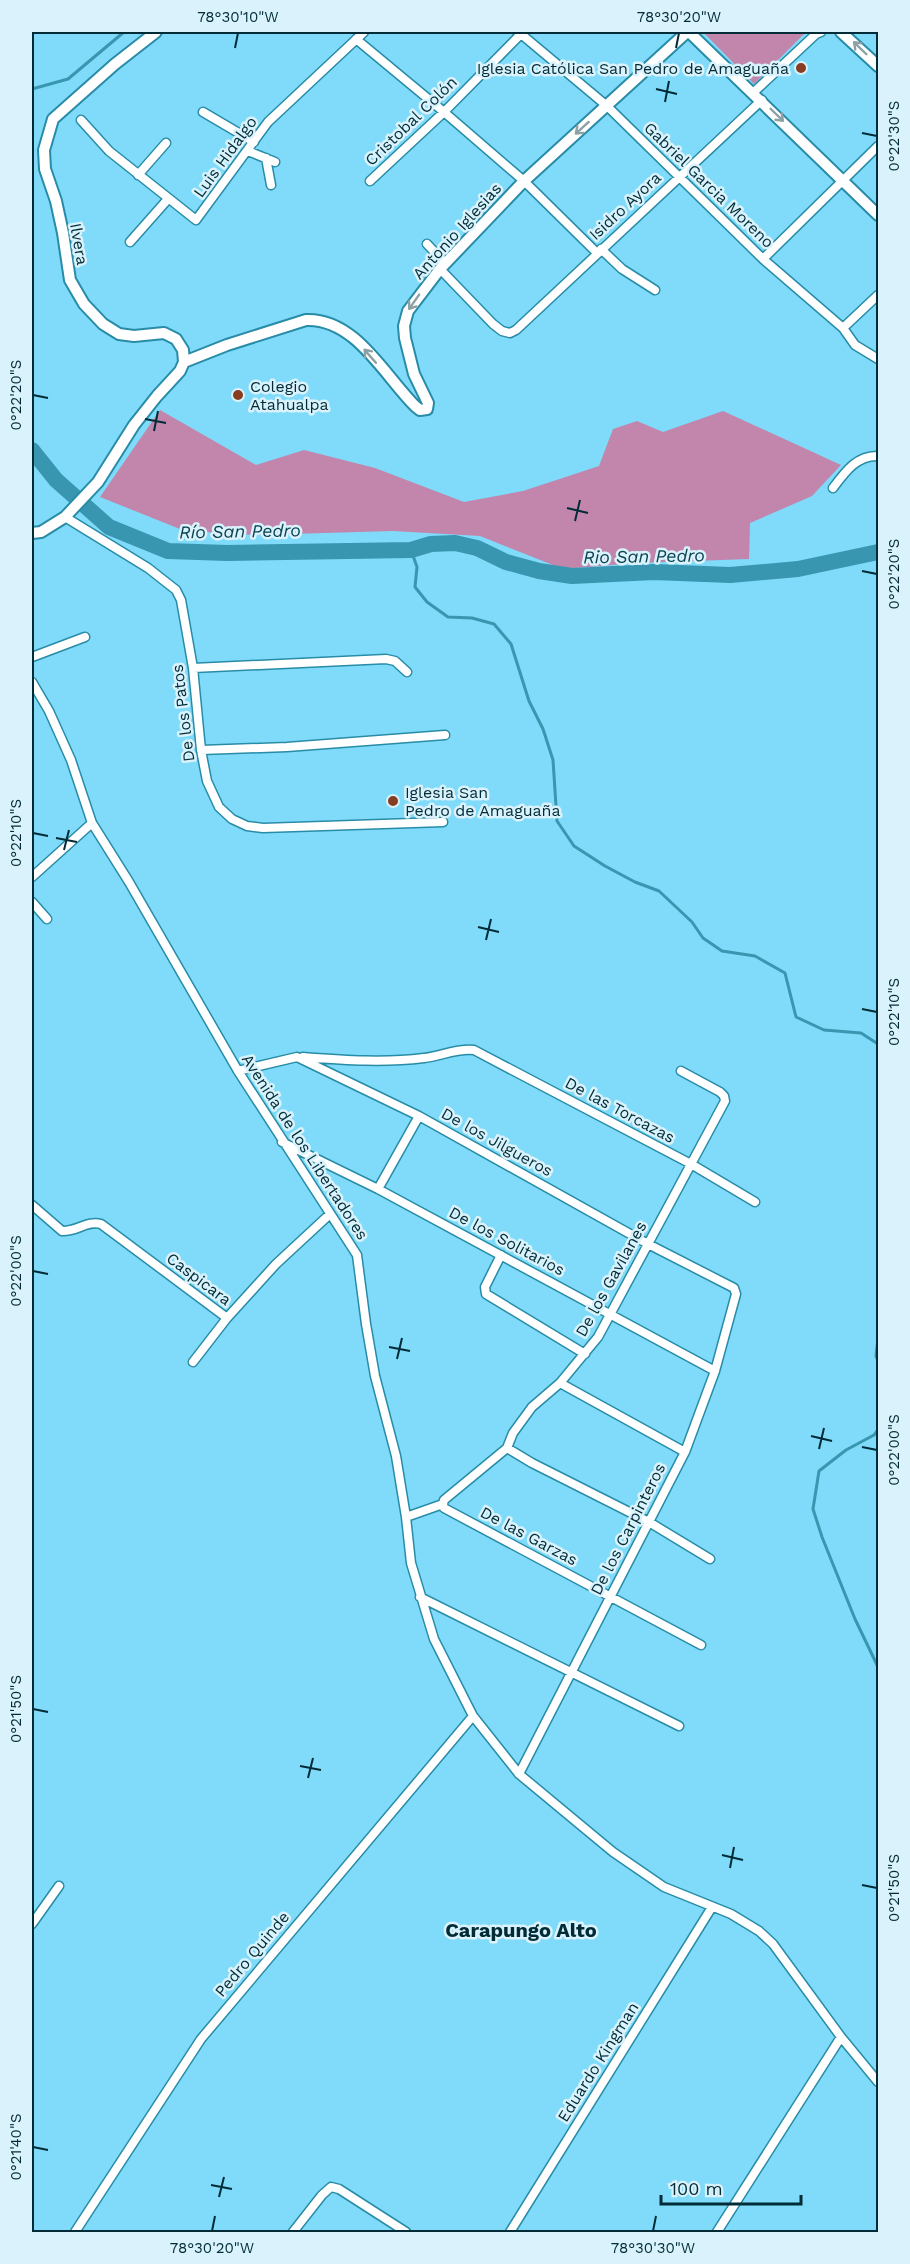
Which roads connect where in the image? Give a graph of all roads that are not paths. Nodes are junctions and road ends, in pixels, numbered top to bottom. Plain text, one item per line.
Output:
1 (156, 32) edge
2 (364, 32) edge
3 (521, 32) edge
4 (688, 32) edge
5 (821, 32) edge
6 (841, 32) edge
7 (356, 39) junction
8 (879, 66) edge
9 (758, 96) junction
10 (606, 106) junction
11 (203, 112) dead end
12 (444, 112) junction
13 (81, 120) dead end
14 (254, 142) junction
15 (166, 143) dead end
16 (879, 146) edge
17 (248, 151) junction
18 (266, 158) junction
19 (275, 162) dead end
20 (138, 175) junction
21 (677, 177) junction
22 (844, 180) junction
23 (370, 181) dead end
24 (524, 181) junction
25 (271, 186) dead end
26 (168, 199) junction
27 (879, 215) edge
28 (130, 242) dead end
29 (427, 244) dead end
30 (599, 251) junction
31 (763, 259) junction
32 (442, 266) junction
33 (655, 290) dead end
34 (879, 295) edge
35 (843, 328) junction
36 (879, 358) edge
37 (184, 362) junction
38 (879, 456) edge
39 (833, 488) dead end
40 (69, 514) junction
41 (32, 533) edge
42 (85, 637) dead end
43 (32, 657) edge
44 (193, 668) junction
45 (407, 672) dead end
46 (32, 682) edge
47 (445, 735) dead end
48 (201, 750) junction
49 (443, 822) dead end
50 (92, 823) junction
51 (32, 877) edge
52 (32, 902) edge
53 (47, 919) dead end
54 (297, 1057) junction
55 (238, 1071) junction
56 (681, 1071) dead end
57 (419, 1116) junction
58 (282, 1142) junction
59 (691, 1164) junction
60 (378, 1190) junction
61 (755, 1202) dead end
62 (32, 1205) edge
63 (330, 1214) junction
64 (648, 1244) junction
65 (501, 1255) junction
66 (734, 1288) joint
67 (611, 1314) junction
68 (227, 1318) junction
69 (585, 1354) junction
70 (193, 1362) dead end
71 (715, 1371) junction
72 (560, 1383) junction
73 (507, 1448) junction
74 (685, 1452) junction
75 (443, 1504) junction
76 (406, 1517) junction
77 (649, 1522) junction
78 (710, 1559) dead end
79 (420, 1597) junction
80 (610, 1597) junction
81 (701, 1645) dead end
82 (572, 1671) junction
83 (472, 1716) junction
84 (679, 1726) dead end
85 (519, 1774) junction
86 (59, 1886) dead end
87 (712, 1907) junction
88 (32, 1924) edge
89 (841, 2037) junction
90 (879, 2082) edge
91 (80, 2231) edge
92 (294, 2232) edge
93 (406, 2232) edge
94 (510, 2232) edge
95 (717, 2232) edge

1 - 37 street, Ilvera
2 - 7 street, Luis Hidalgo
3 - 10 street, Gabriel Garcia Moreno
3 - 12 street, Cristobal Colón
4 - 9 street
4 - 10 street, Antonio Iglesias
5 - 9 street, Isidro Ayora
8 -> 6 street
7 - 12 street
7 - 14 street, Luis Hidalgo
9 - 21 street, Isidro Ayora
9 -> 22 street
10 - 21 street, Gabriel Garcia Moreno
10 -> 24 street, Antonio Iglesias
11 - 14 street
12 - 23 street, Cristobal Colón
12 - 24 street
13 - 20 street, Luis Hidalgo
14 - 17 street, Luis Hidalgo
15 - 20 street
16 - 22 street
17 - 18 street
17 - 26 street, Luis Hidalgo
18 - 19 street
18 - 25 street
20 - 26 street, Luis Hidalgo
21 - 30 street, Isidro Ayora
21 - 31 street, Gabriel Garcia Moreno
22 - 27 street
22 - 31 street
24 - 30 street
24 - 32 street, Antonio Iglesias
26 - 28 street
29 - 32 street
30 - 32 street, Isidro Ayora
30 - 33 street
31 - 35 street, Gabriel Garcia Moreno
32 -> 37 street, Antonio Iglesias
34 - 35 street
35 - 36 street, Gabriel Garcia Moreno
37 - 40 street
38 - 39 street
40 - 41 street
40 - 44 street, De los Patos
42 - 43 street
44 - 45 street
44 - 48 street, De los Patos
46 - 50 street, Avenida de los Libertadores
47 - 48 street
48 - 49 street, De los Patos
50 - 51 street
50 - 55 street, Avenida de los Libertadores
52 - 53 street
54 - 55 street
54 - 57 street, De los Jilgueros
54 - 59 street, De las Torcazas
55 - 58 street, Avenida de los Libertadores
56 - 59 street, De los Gavilanes
57 - 60 street
57 - 64 street, De los Jilgueros
58 - 60 street, De los Solitarios
58 - 63 street, Avenida de los Libertadores
59 - 61 street, De las Torcazas
59 - 64 street, De los Gavilanes
60 - 65 street, De los Solitarios
62 - 68 street, Caspicara
63 - 68 street, Caspicara
63 - 76 street, Avenida de los Libertadores
64 - 66 street, De los Jilgueros
64 - 67 street, De los Gavilanes
65 - 67 street, De los Solitarios
65 - 69 street
66 - 71 street, De los Carpinteros
67 - 69 street, De los Gavilanes
67 - 71 street, De los Solitarios
68 - 70 street
69 - 72 street, De los Gavilanes
71 - 74 street, De los Carpinteros
72 - 73 street, De los Gavilanes
72 - 74 street
73 - 75 street, De los Gavilanes
73 - 77 street
74 - 77 street, De los Carpinteros
75 - 76 street
75 - 80 street, De las Garzas
76 - 79 street, Avenida de los Libertadores
77 - 78 street
77 - 80 street, De los Carpinteros
79 - 82 street
79 - 83 street, Avenida de los Libertadores
80 - 81 street, De las Garzas
80 - 82 street, De los Carpinteros
82 - 84 street
82 - 85 street, De los Carpinteros
83 - 85 street, Avenida de los Libertadores
83 - 91 street, Pedro Quinde
85 - 87 street, Avenida de los Libertadores
86 - 88 street
87 - 89 street, Avenida de los Libertadores
87 - 94 street, Eduardo Kingman
89 - 90 street, Avenida de los Libertadores
89 - 95 street
92 - 93 street

